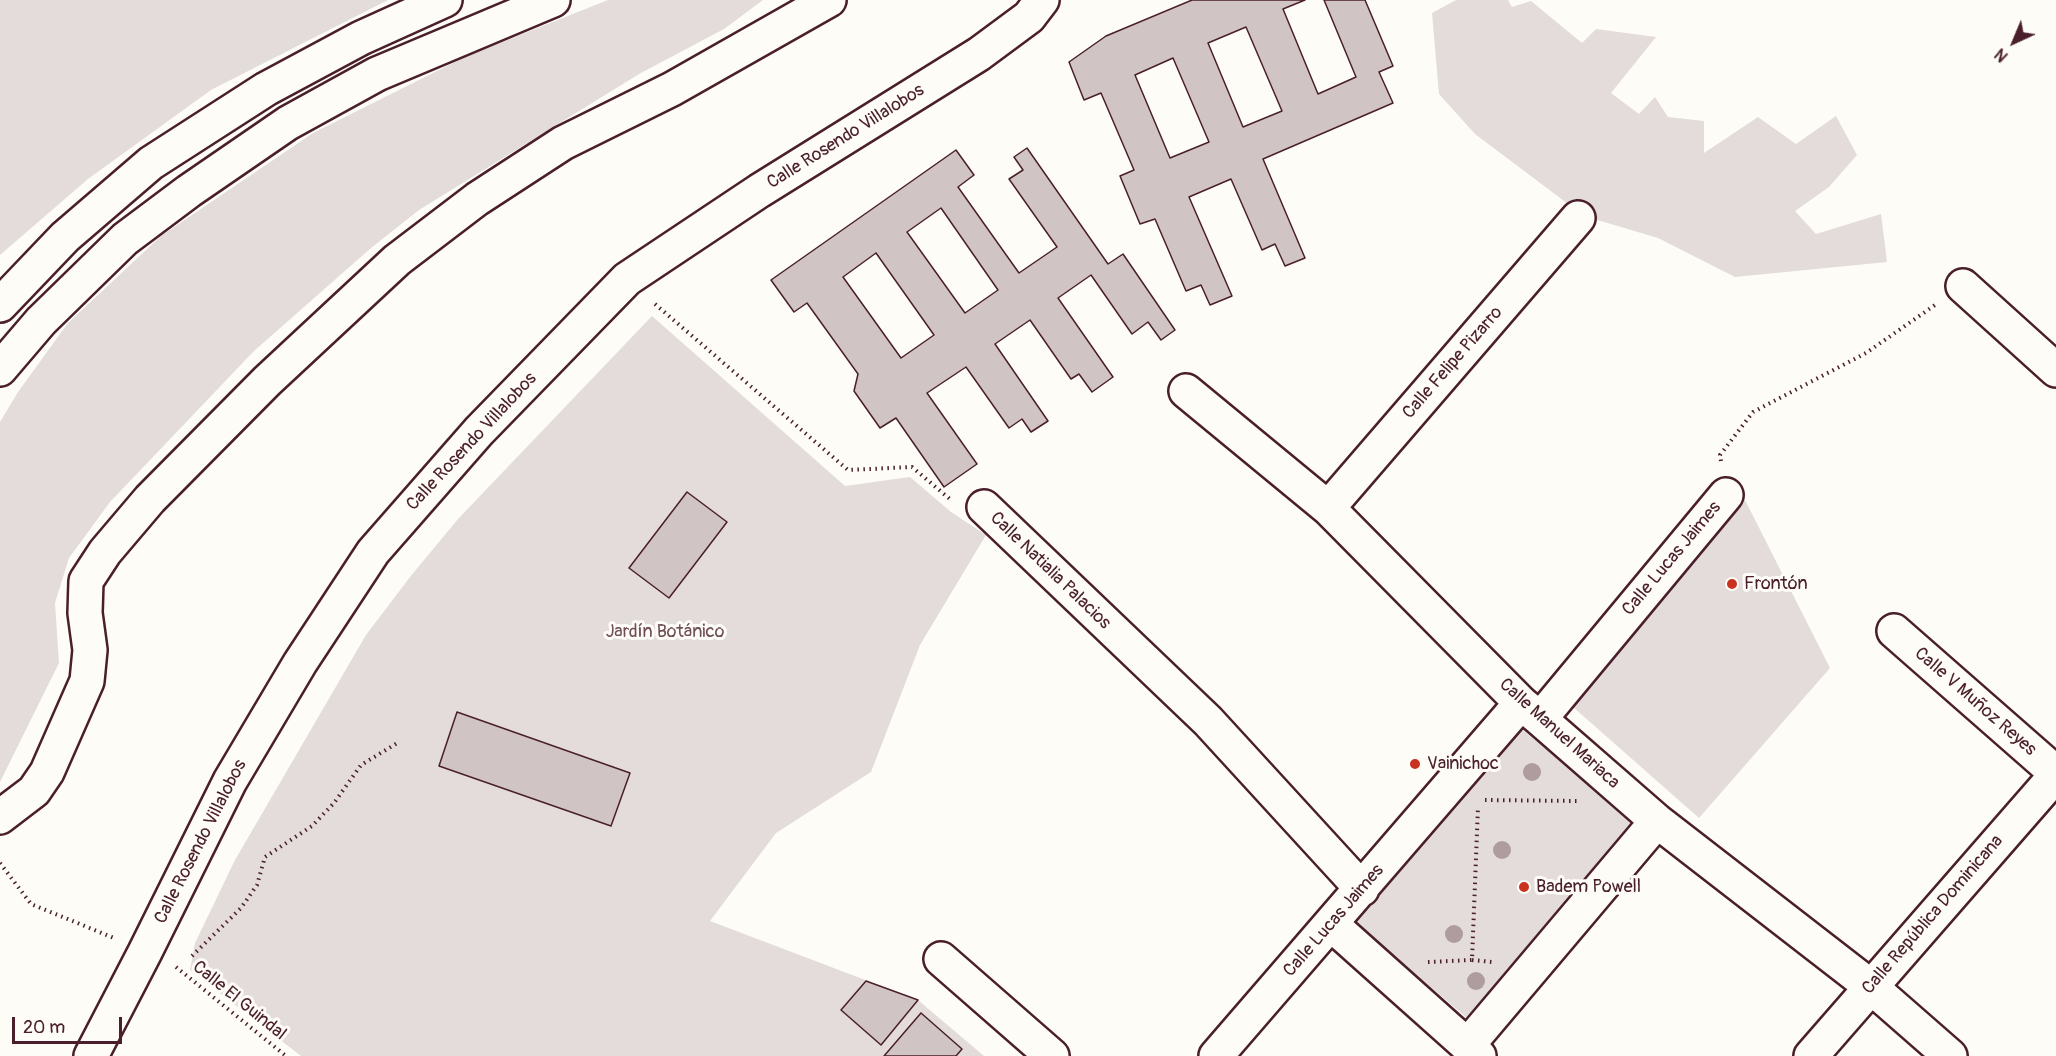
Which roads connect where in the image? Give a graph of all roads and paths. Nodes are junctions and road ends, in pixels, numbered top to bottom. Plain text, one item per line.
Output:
1 (445, 0) edge
2 (553, 0) edge
3 (829, 0) edge
4 (1042, 0) edge
5 (1578, 218) dead end
6 (1963, 285) joint
7 (0, 305) edge
8 (666, 313) dead end
9 (0, 369) edge
10 (2056, 370) edge
11 (1186, 391) dead end
12 (1726, 495) joint
13 (984, 507) joint
14 (1328, 508) junction
15 (1894, 631) dead end
16 (1530, 711) junction
17 (399, 742) dead end
18 (2056, 774) edge
19 (1587, 801) dead end
20 (0, 817) edge
21 (1657, 821) junction
22 (0, 863) edge
23 (1362, 889) junction
24 (1331, 924) junction
25 (116, 938) dead end
26 (192, 956) dead end
27 (942, 959) dead end
28 (1424, 962) dead end
29 (175, 967) dead end
30 (1870, 986) junction
31 (1473, 1051) edge
32 (91, 1056) edge
33 (286, 1056) edge
34 (1052, 1056) edge
35 (1216, 1056) edge
36 (1811, 1056) edge
37 (1950, 1056) edge

1 - 7 street
2 - 9 street
3 - 20 street
4 - 32 street, Calle Rosendo Villalobos
5 - 14 street, Calle Felipe Pizarro
6 - 10 street
6 - 12 path, Calle Lucas Jaimes
8 - 13 path, Calle Natialia Palacios
11 - 14 street, Calle Manuel Mariaca
12 - 16 street, Calle Lucas Jaimes
13 - 23 street, Calle Natialia Palacios
14 - 16 street, Calle Manuel Mariaca
15 - 18 street, Calle V Muñoz Reyes
16 - 21 street, Calle Manuel Mariaca
16 - 23 street, Calle Lucas Jaimes
17 - 26 path
18 - 30 street, Calle República Dominicana
19 - 28 path
21 - 30 street, Calle Manuel Mariaca
21 - 31 street
22 - 25 path
23 - 24 street, Calle Lucas Jaimes
24 - 31 street
24 - 35 street, Calle Lucas Jaimes
27 - 34 street
29 - 33 path, Calle El Guindal
30 - 36 street, Calle República Dominicana
30 - 37 street, Calle Manuel Mariaca

